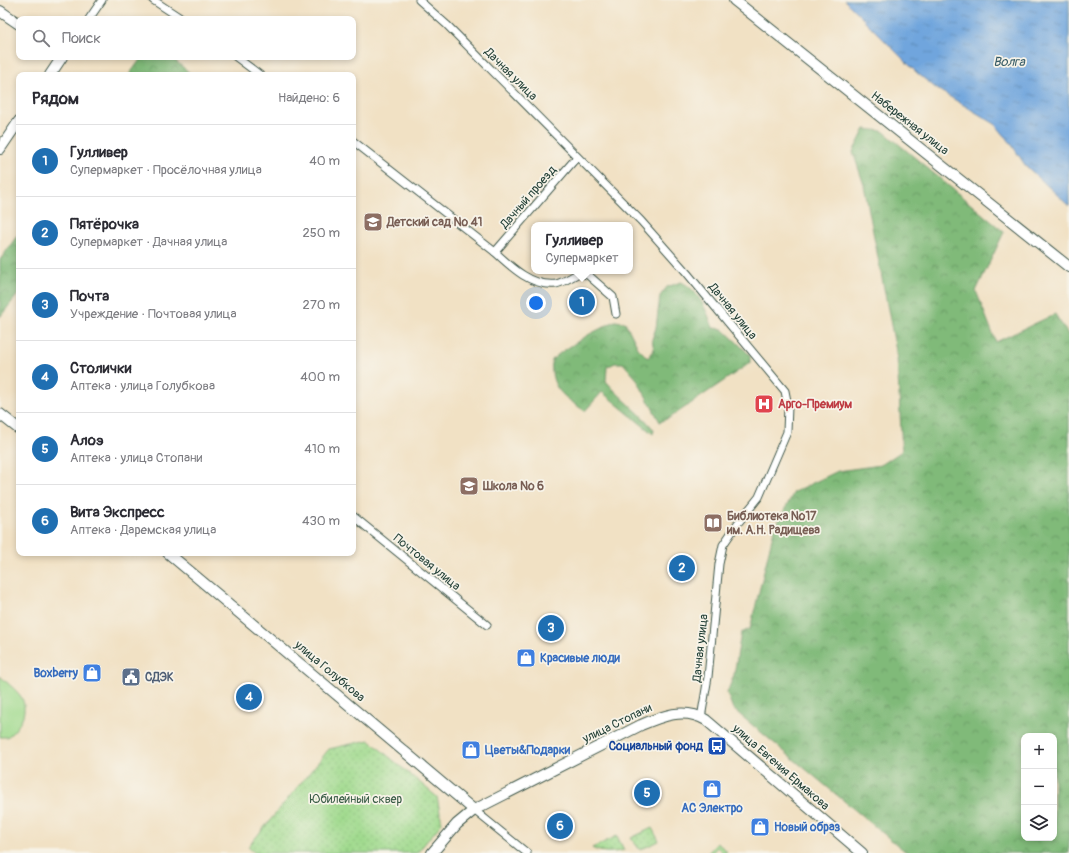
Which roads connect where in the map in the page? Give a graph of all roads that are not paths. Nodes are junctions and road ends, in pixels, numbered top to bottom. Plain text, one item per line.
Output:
1 (102, 0) edge
2 (153, 0) edge
3 (419, 0) edge
4 (734, 0) edge
5 (0, 11) edge
6 (91, 16) edge
7 (177, 16) edge
8 (16, 22) edge
9 (60, 60) edge
10 (240, 60) edge
11 (52, 72) edge
12 (256, 72) edge
13 (16, 125) edge
14 (356, 144) edge
15 (0, 149) edge
16 (577, 157) junction
17 (495, 252) junction
18 (1069, 267) edge
19 (577, 274) edge
20 (584, 274) edge
21 (616, 314) dead end
22 (0, 414) edge
23 (16, 427) edge
24 (356, 518) edge
25 (172, 556) edge
26 (487, 625) dead end
27 (701, 718) junction
28 (474, 810) junction
29 (432, 853) edge
30 (527, 853) edge
31 (862, 853) edge

1 - 6 street
2 - 7 street
3 - 16 street, Дачная улица
4 - 18 main road, Набережная улица
5 - 8 main road
9 - 11 main road
10 - 12 street
13 - 15 main road
14 - 17 street
16 - 17 street, Дачный проезд
16 - 27 street, Дачная улица
17 - 19 street
20 - 21 street
22 - 23 main road
24 - 26 street, Почтовая улица
25 - 28 main road, улица Голубкова
27 - 28 main road, улица Стопани
27 - 31 main road, улица Евгения Ермакова
28 - 29 main road, улица Стопани
28 - 30 street

